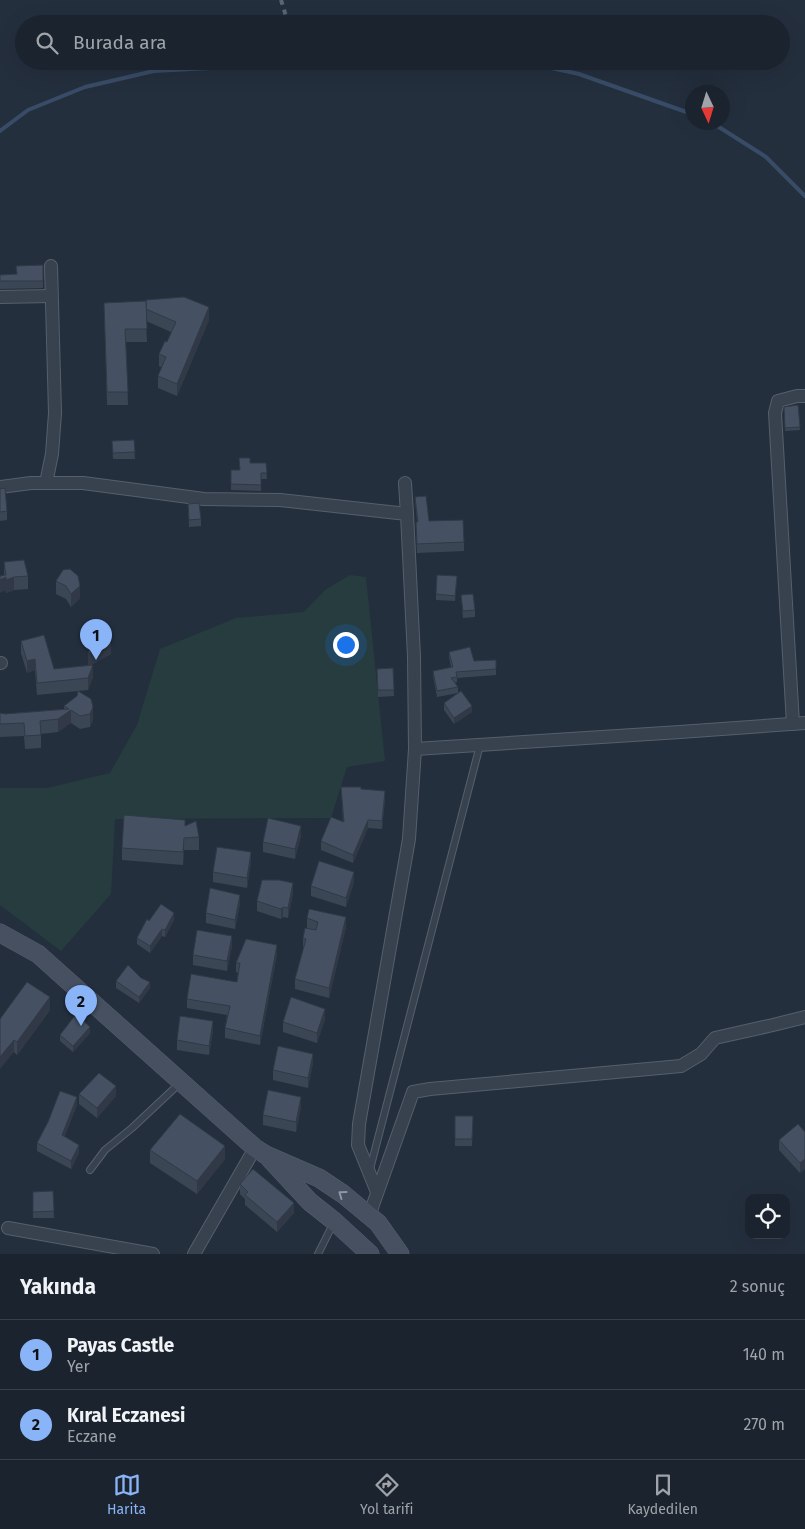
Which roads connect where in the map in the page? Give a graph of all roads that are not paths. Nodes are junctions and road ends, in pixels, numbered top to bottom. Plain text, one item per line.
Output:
1 (51, 266) dead end
2 (51, 296) junction
3 (0, 297) edge
4 (805, 396) edge
5 (46, 483) junction
6 (405, 483) dead end
7 (0, 487) edge
8 (407, 514) junction
9 (799, 723) edge
10 (480, 745) junction
11 (415, 749) junction
12 (0, 933) edge
13 (805, 1017) edge
14 (180, 1082) junction
15 (261, 1152) junction
16 (90, 1170) dead end
17 (369, 1173) junction
18 (377, 1192) junction
19 (369, 1216) junction
20 (334, 1221) junction
21 (8, 1228) dead end
22 (153, 1254) edge
23 (194, 1254) edge
24 (318, 1254) edge
25 (370, 1254) edge
26 (400, 1254) edge

1 - 2 street
2 - 3 street
2 - 5 street
4 - 9 street
5 - 7 street
5 - 8 street
6 - 8 street
8 - 11 street
9 - 10 street
10 - 11 street
10 - 17 lane
11 - 17 street
12 - 14 street
13 - 18 street
14 - 15 street
14 - 16 lane
19 -> 15 street
15 - 20 street
15 - 23 street
17 - 18 street
18 - 19 street
19 - 26 street
20 - 24 lane
20 - 25 street
21 - 22 street

